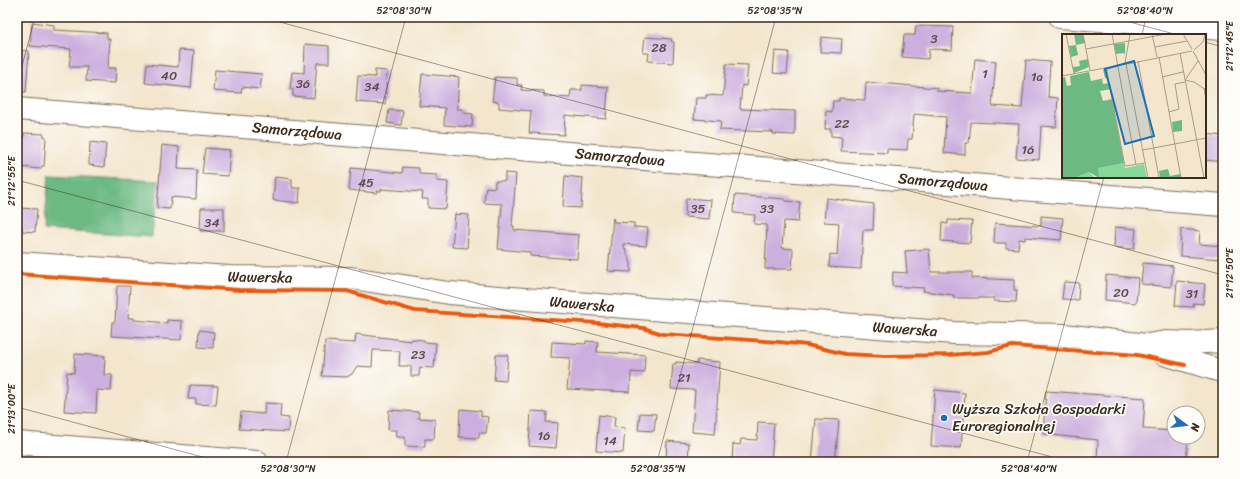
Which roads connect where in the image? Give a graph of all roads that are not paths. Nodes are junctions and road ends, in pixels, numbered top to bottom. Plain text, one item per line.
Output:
1 (1060, 17) edge
2 (1223, 29) edge
3 (17, 109) edge
4 (1223, 205) edge
5 (17, 263) edge
6 (1223, 341) edge
7 (1223, 344) edge
8 (1147, 345) junction
9 (1222, 372) edge
10 (17, 443) edge
11 (256, 462) edge

1 - 2 street
3 - 4 street, Samorządowa
5 - 8 street, Wawerska
6 - 8 street, Wawerska
7 - 9 street
8 - 9 street, Wawerska
10 - 11 street

